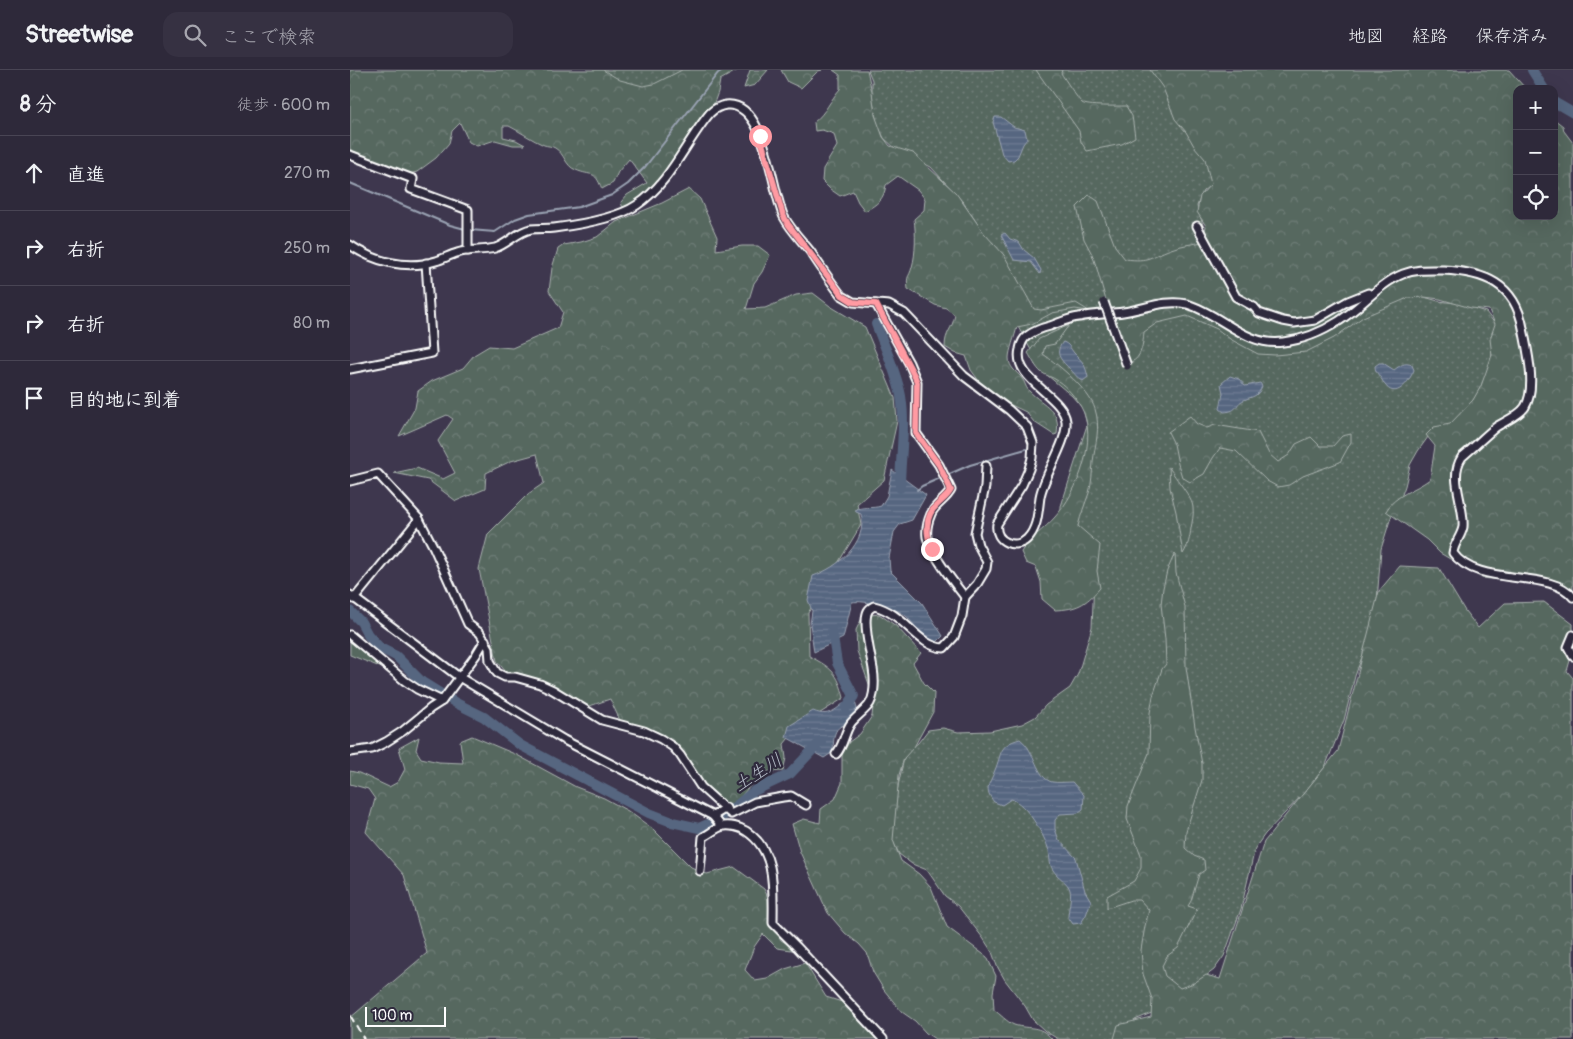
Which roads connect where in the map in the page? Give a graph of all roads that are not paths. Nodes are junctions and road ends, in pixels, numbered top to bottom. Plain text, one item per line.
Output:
1 (350, 155) edge
2 (1197, 226) dead end
3 (350, 245) edge
4 (468, 251) junction
5 (426, 263) junction
6 (1378, 289) junction
7 (1104, 302) dead end
8 (876, 304) junction
9 (1127, 366) dead end
10 (350, 369) edge
11 (986, 466) dead end
12 (350, 481) edge
13 (418, 520) junction
14 (352, 597) edge
15 (965, 597) junction
16 (1573, 597) edge
17 (350, 635) edge
18 (1573, 635) edge
19 (485, 640) junction
20 (1573, 656) edge
21 (459, 676) junction
22 (442, 701) junction
23 (350, 752) edge
24 (836, 754) dead end
25 (806, 805) dead end
26 (726, 808) junction
27 (714, 817) junction
28 (721, 826) junction
29 (700, 871) dead end
30 (882, 1039) edge

1 - 4 street
2 - 6 street
3 - 5 street
4 - 5 street
4 - 8 street
5 - 10 street
6 - 8 street
6 - 16 street
7 - 9 street, bridge
8 - 15 street
11 - 15 street
12 - 13 street
13 - 14 street
13 - 19 street
14 - 21 street
15 - 24 street
17 - 22 street
18 - 20 street
19 - 21 street
19 - 26 street
21 - 22 street
21 - 27 street
22 - 23 street
25 - 26 street
26 - 27 street
27 - 28 street
28 - 29 street
28 - 30 street

